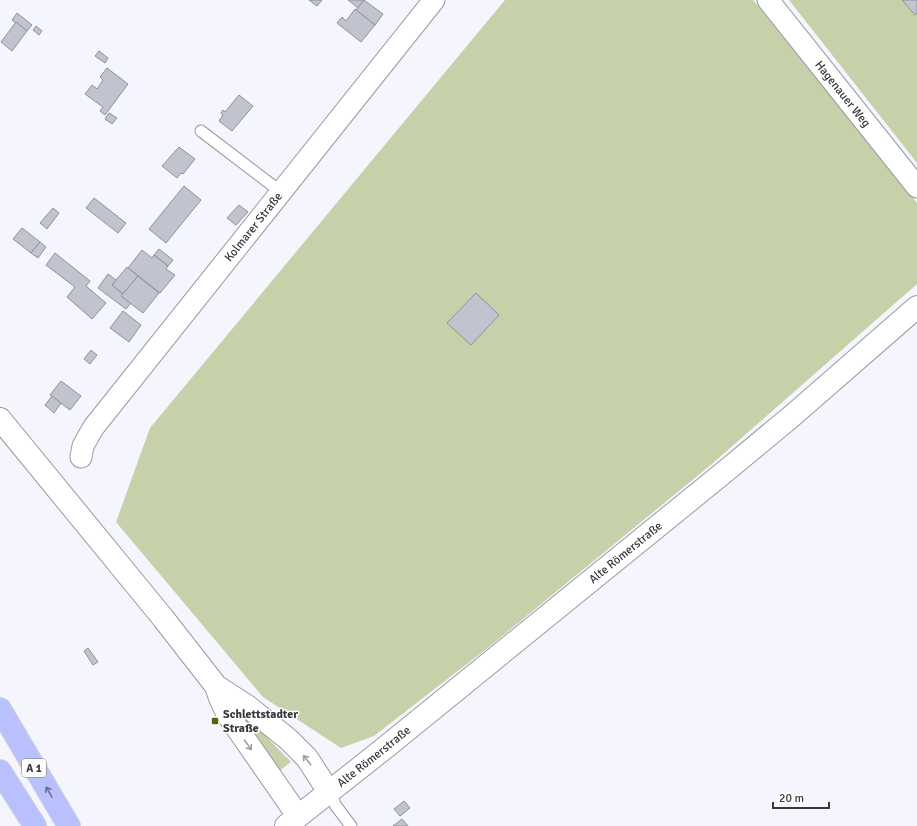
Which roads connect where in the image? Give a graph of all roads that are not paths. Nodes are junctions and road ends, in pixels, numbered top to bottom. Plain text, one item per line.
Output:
1 (434, 0) edge
2 (768, 0) edge
3 (201, 131) dead end
4 (917, 187) edge
5 (281, 192) junction
6 (917, 306) edge
7 (0, 419) edge
8 (80, 457) dead end
9 (216, 686) junction
10 (0, 709) edge
11 (0, 770) edge
12 (329, 792) junction
13 (292, 821) edge
14 (35, 826) edge
15 (69, 826) edge
16 (351, 826) edge

1 - 5 street, Kolmarer Straße
2 - 4 street, Hagenauer Weg
3 - 5 lane
5 - 8 street, Kolmarer Straße
6 - 12 street, Alte Römerstraße
7 - 9 street
12 -> 9 street
9 -> 13 street
15 -> 10 highway, A 1
11 - 14 highway, A 1
12 - 13 street, Alte Römerstraße
12 - 16 lane

